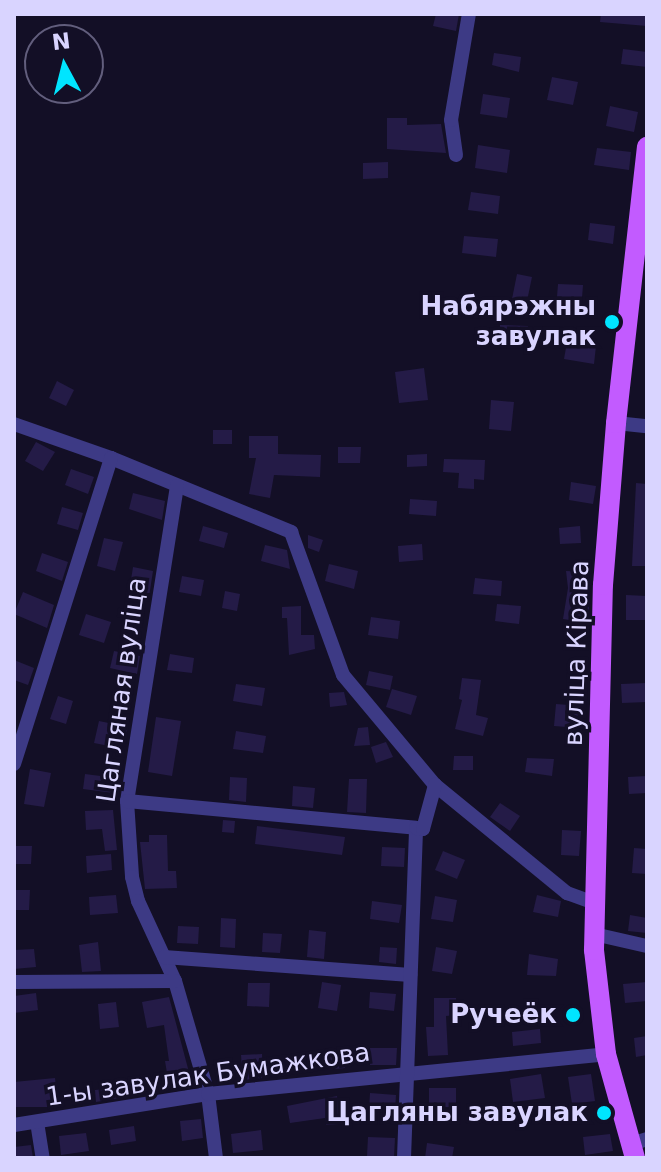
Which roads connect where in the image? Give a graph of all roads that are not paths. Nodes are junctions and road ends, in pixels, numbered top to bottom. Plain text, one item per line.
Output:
1 (469, 14) edge
2 (647, 147) edge
3 (456, 155) dead end
4 (616, 423) junction
5 (14, 424) edge
6 (647, 426) edge
7 (111, 458) junction
8 (177, 486) junction
9 (14, 764) edge
10 (435, 785) junction
11 (127, 801) junction
12 (416, 828) junction
13 (595, 903) junction
14 (594, 934) junction
15 (647, 946) edge
16 (164, 957) junction
17 (410, 975) junction
18 (175, 981) junction
19 (14, 982) edge
20 (606, 1054) junction
21 (408, 1074) junction
22 (208, 1094) junction
23 (37, 1122) junction
24 (14, 1125) edge
25 (637, 1147) edge
26 (43, 1158) edge
27 (216, 1158) edge
28 (404, 1158) edge

1 - 3 street
2 - 4 main road, вуліца Кірава
4 - 6 street
4 - 13 main road, вуліца Кірава
5 - 7 street
7 - 8 street
7 - 9 street
8 - 10 street
8 - 11 street, Цагляная вуліца
10 - 12 street, 1-ы завулак Бумажкова
10 - 13 street
11 - 12 street
11 - 16 street, Цагляная вуліца
12 - 17 street, 1-ы завулак Бумажкова
13 - 14 main road, вуліца Кірава
14 - 15 street
14 - 20 main road, вуліца Кірава
16 - 17 street
16 - 18 street, Цагляная вуліца
17 - 21 street, 1-ы завулак Бумажкова
18 - 19 street
18 - 22 street, Цагляная вуліца
20 - 21 street, 1-ы завулак Бумажкова
20 - 25 main road, вуліца Кірава
21 - 22 street, 1-ы завулак Бумажкова
21 - 28 street
22 - 23 street, 1-ы завулак Бумажкова
22 - 27 street, Цагляная вуліца
23 - 24 street, 1-ы завулак Бумажкова
23 - 26 street

